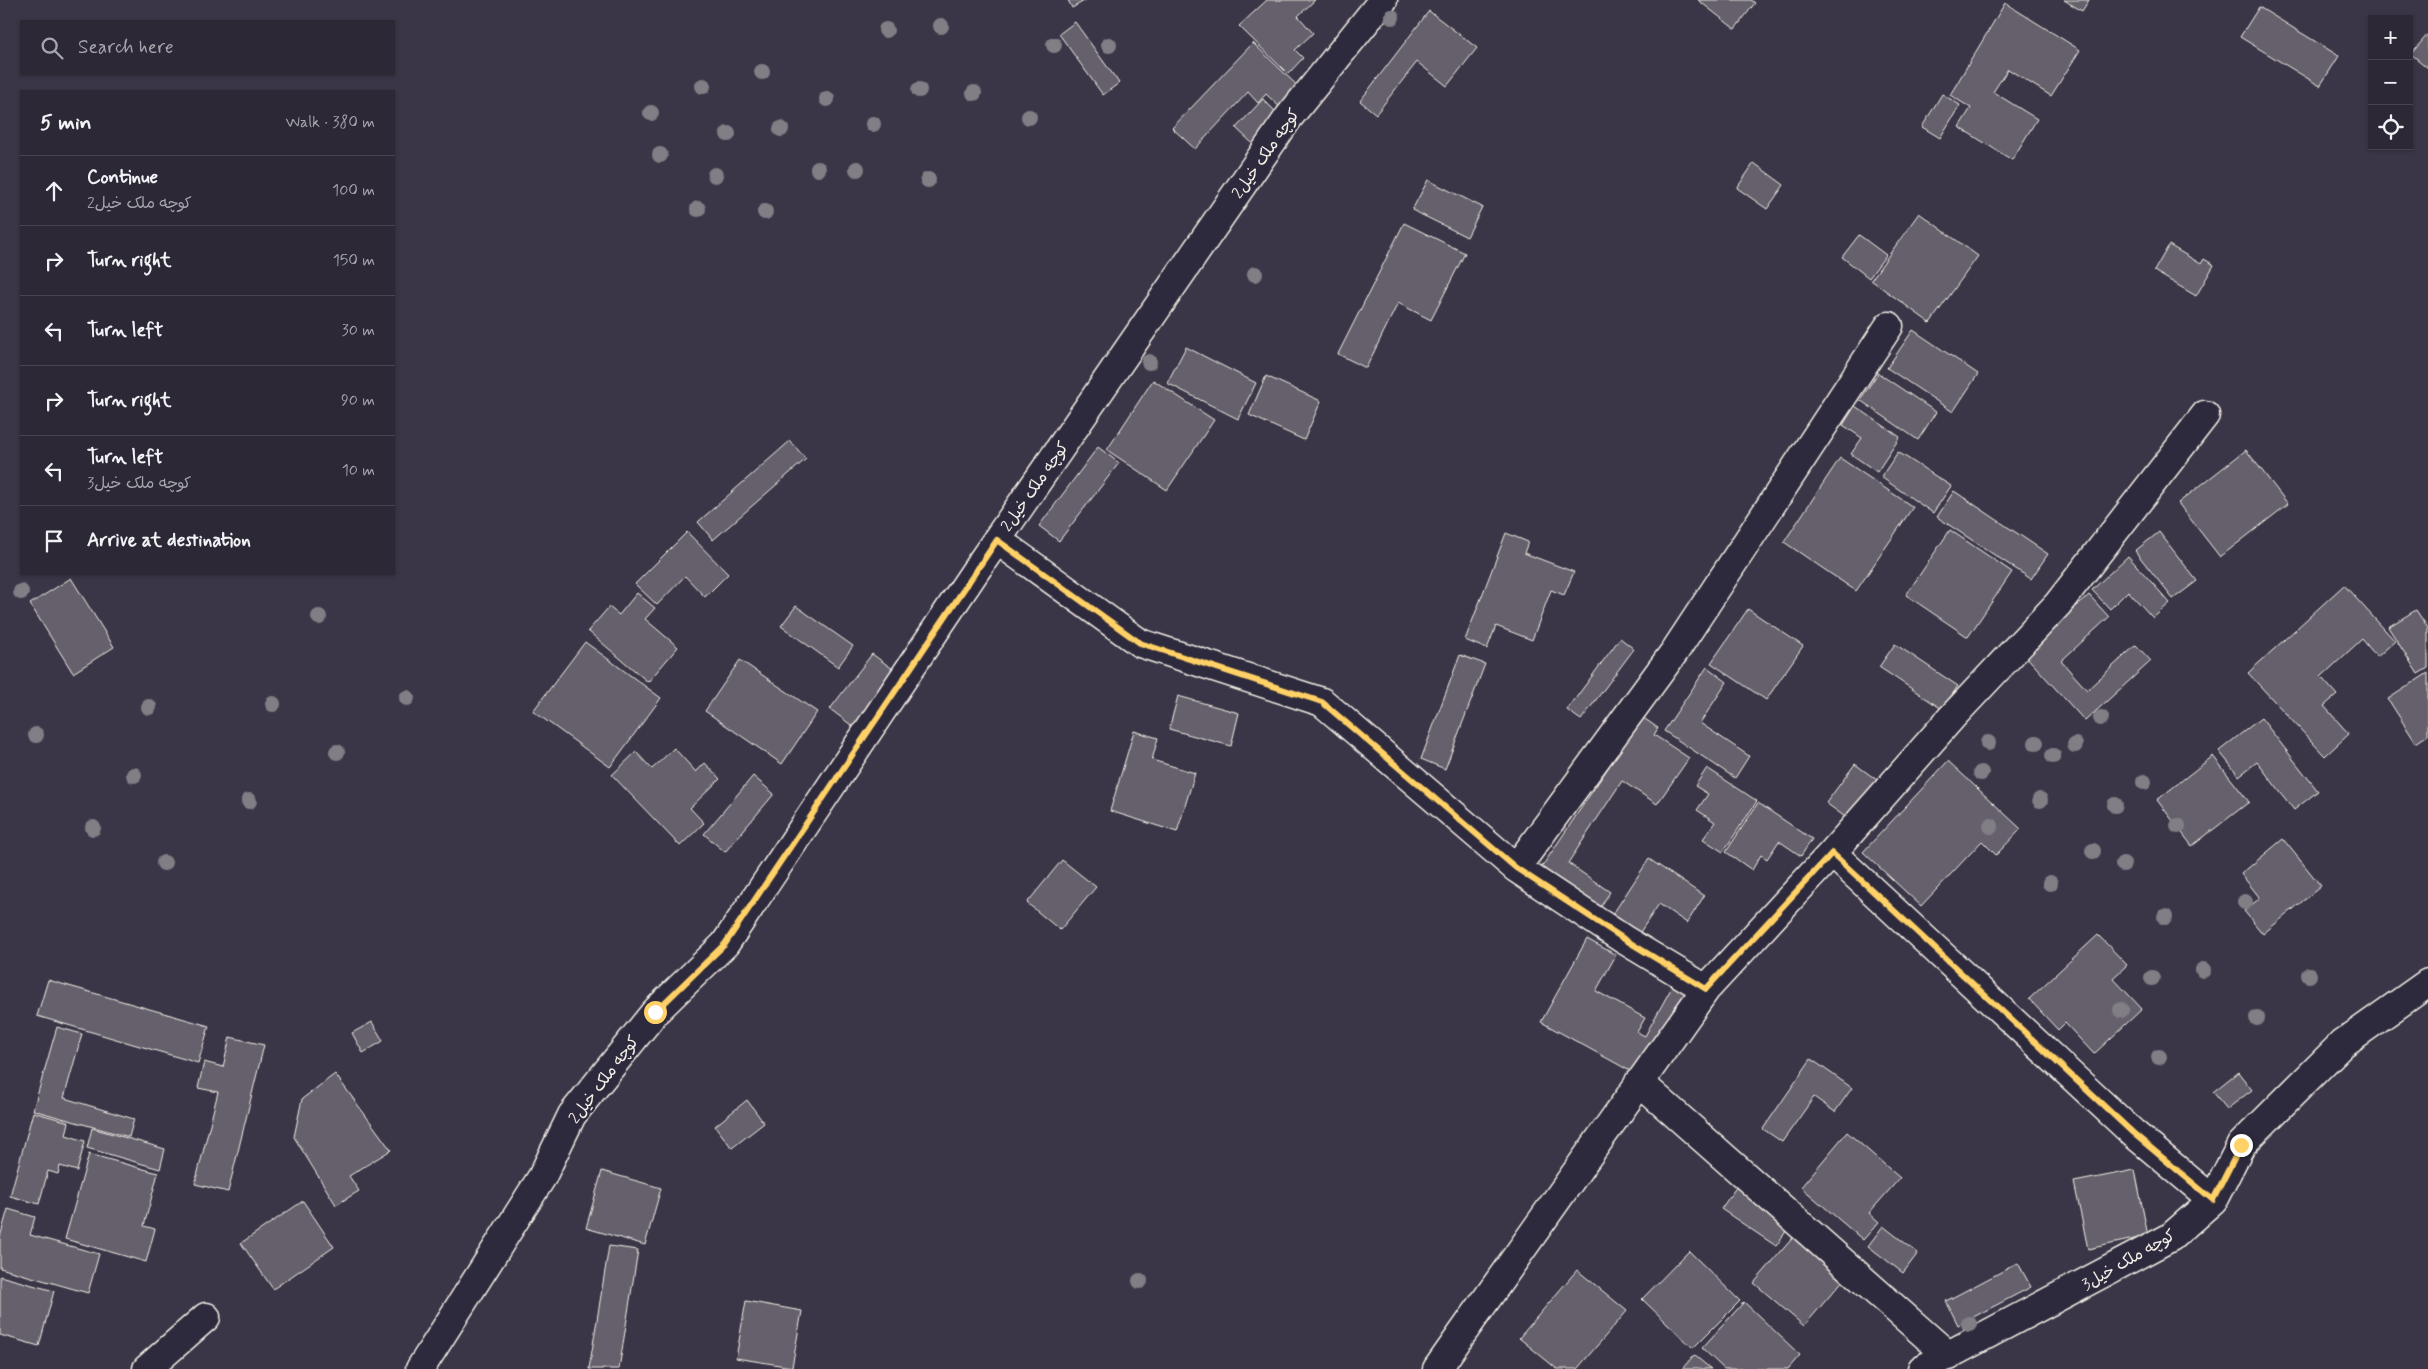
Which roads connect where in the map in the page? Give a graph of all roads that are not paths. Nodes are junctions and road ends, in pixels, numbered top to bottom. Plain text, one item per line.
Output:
1 (1383, 0) edge
2 (1890, 326) dead end
3 (2205, 415) dead end
4 (997, 540) junction
5 (1832, 853) junction
6 (1516, 868) junction
7 (2428, 983) edge
8 (1706, 989) junction
9 (1639, 1082) junction
10 (2213, 1200) junction
11 (206, 1317) dead end
12 (1949, 1356) junction
13 (147, 1369) edge
14 (420, 1369) edge
15 (1437, 1369) edge
16 (1922, 1369) edge

1 - 4 street, کوچه ملک خیل2
2 - 6 street
3 - 5 street
4 - 6 street
4 - 14 street, کوچه ملک خیل2
5 - 8 street
5 - 10 street
6 - 8 street
7 - 10 street, کوچه ملک خیل3
8 - 9 street
9 - 12 street
9 - 15 street
10 - 12 street, کوچه ملک خیل3
11 - 13 street
12 - 16 street, کوچه ملک خیل3

